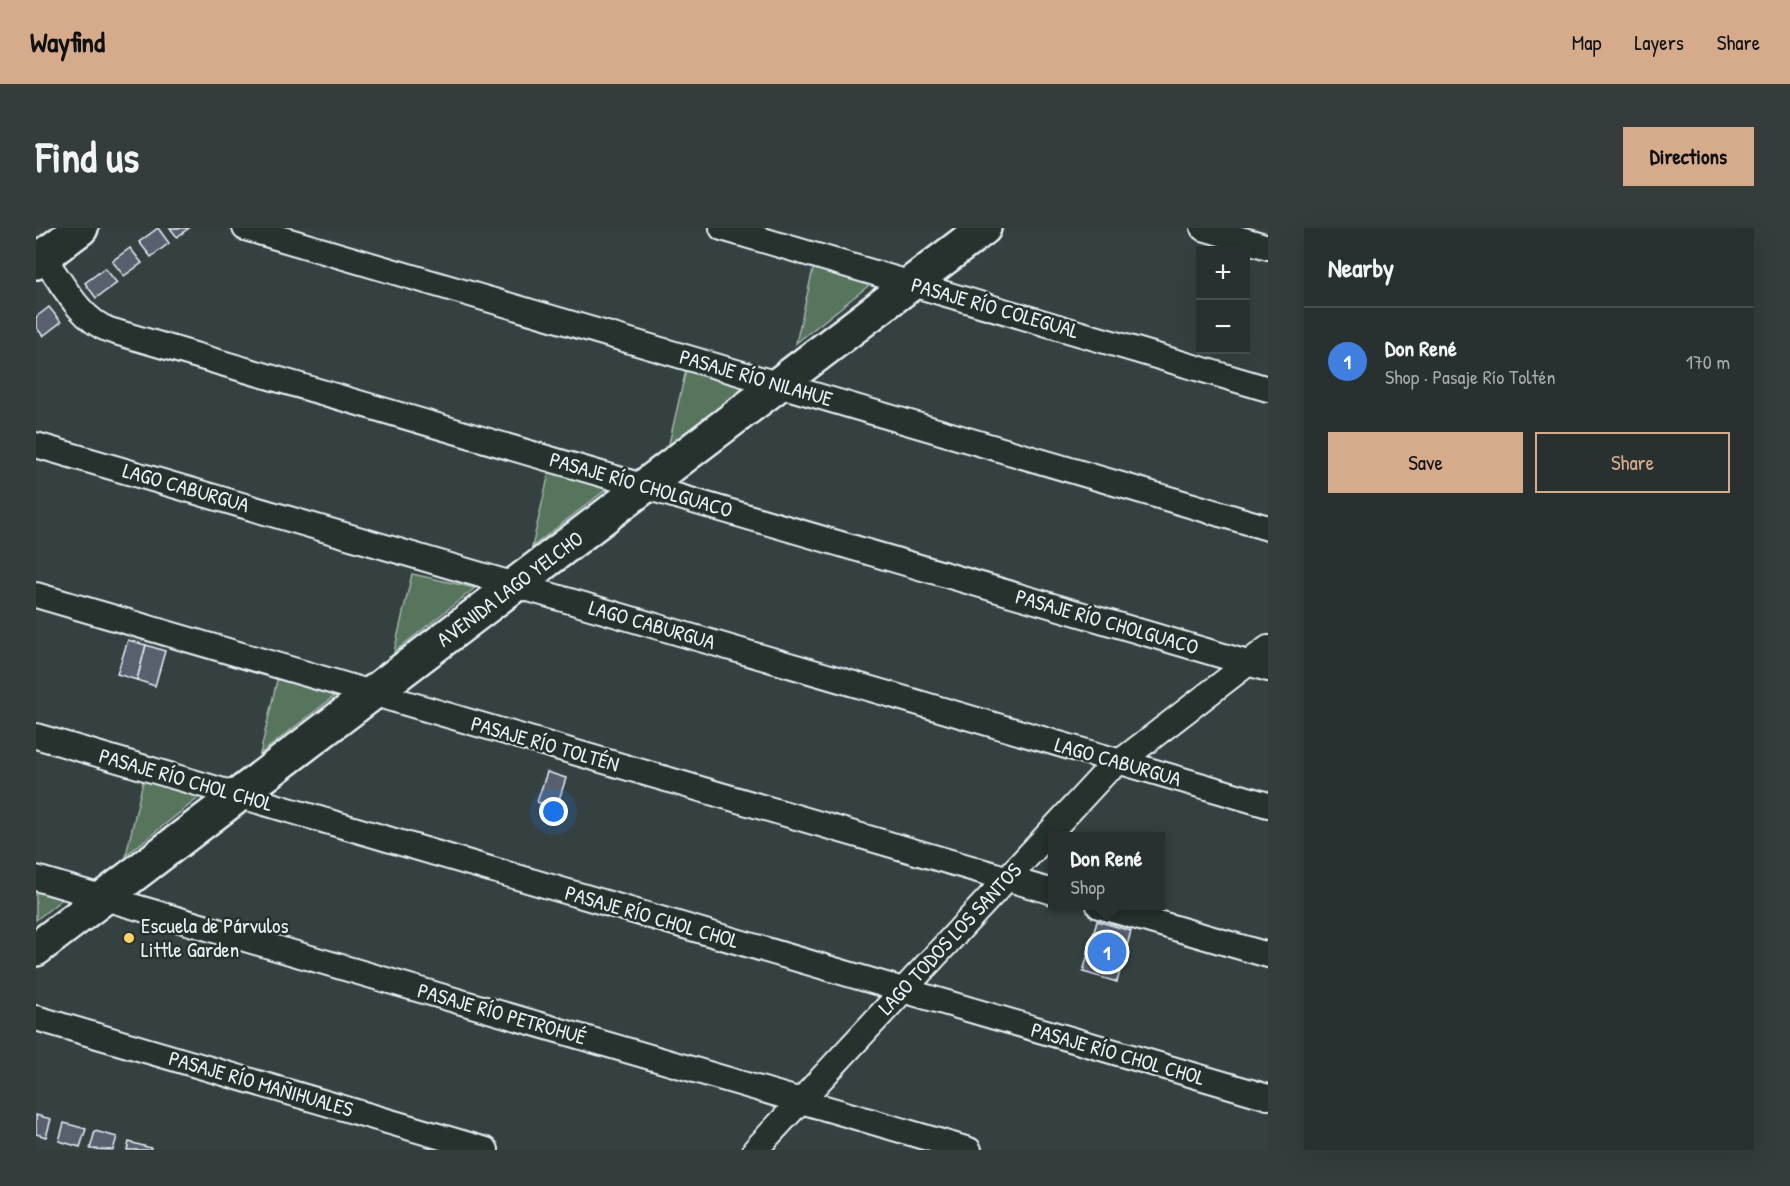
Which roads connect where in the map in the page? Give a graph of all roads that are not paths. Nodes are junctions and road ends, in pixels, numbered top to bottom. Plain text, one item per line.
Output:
1 (81, 228) edge
2 (245, 228) edge
3 (722, 228) edge
4 (984, 228) edge
5 (1203, 228) edge
6 (1268, 247) edge
7 (40, 260) edge
8 (911, 284) junction
9 (779, 384) junction
10 (1268, 389) edge
11 (36, 445) edge
12 (645, 486) junction
13 (1268, 528) edge
14 (515, 585) junction
15 (36, 595) edge
16 (1268, 648) edge
17 (1258, 666) edge
18 (372, 693) junction
19 (36, 736) edge
20 (1118, 762) junction
21 (238, 796) junction
22 (1268, 805) edge
23 (1049, 832) edge
24 (1048, 833) edge
25 (36, 878) edge
26 (1006, 878) junction
27 (1048, 891) edge
28 (105, 897) junction
29 (1113, 910) edge
30 (36, 949) edge
31 (1268, 955) edge
32 (903, 990) junction
33 (36, 1018) edge
34 (1268, 1097) edge
35 (800, 1101) junction
36 (486, 1150) edge
37 (754, 1150) edge
38 (969, 1150) edge

1 - 7 street
2 - 9 street, PASAJE RÍO NILAHUE
3 - 8 street, PASAJE RÍO COLEGUAL
4 - 8 street, AVENIDA LAGO YELCHO
5 - 6 street
7 - 12 street, PASAJE RÍO CHOLGUACO
8 - 9 street, AVENIDA LAGO YELCHO
8 - 10 street, PASAJE RÍO COLEGUAL
9 - 12 street, AVENIDA LAGO YELCHO
9 - 13 street, PASAJE RÍO NILAHUE
11 - 14 street, LAGO CABURGUA
12 - 14 street, AVENIDA LAGO YELCHO
12 - 17 street, PASAJE RÍO CHOLGUACO
14 - 18 street, AVENIDA LAGO YELCHO
14 - 20 street, LAGO CABURGUA
15 - 18 street, PASAJE RÍO TOLTÉN
16 - 17 street, LAGO TODOS LOS SANTOS
17 - 20 street, LAGO TODOS LOS SANTOS
18 - 21 street, AVENIDA LAGO YELCHO
18 - 26 street, PASAJE RÍO TOLTÉN
19 - 21 street, PASAJE RÍO CHOL CHOL
20 - 22 street, LAGO CABURGUA
20 - 23 street, LAGO TODOS LOS SANTOS
21 - 28 street, AVENIDA LAGO YELCHO
21 - 32 street, PASAJE RÍO CHOL CHOL
24 - 26 street, LAGO TODOS LOS SANTOS
25 - 28 street, PASAJE RÍO PETROHUÉ
26 - 27 street, PASAJE RÍO TOLTÉN
26 - 32 street, LAGO TODOS LOS SANTOS
28 - 30 street, AVENIDA LAGO YELCHO
28 - 35 street, PASAJE RÍO PETROHUÉ
29 - 31 street
32 - 34 street, PASAJE RÍO CHOL CHOL
32 - 35 street, LAGO TODOS LOS SANTOS
33 - 36 street, PASAJE RÍO MAÑIHUALES
35 - 37 street, LAGO TODOS LOS SANTOS
35 - 38 street, PASAJE RÍO PETROHUÉ

